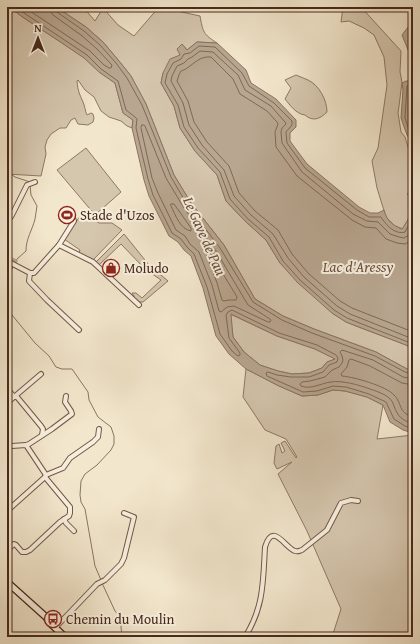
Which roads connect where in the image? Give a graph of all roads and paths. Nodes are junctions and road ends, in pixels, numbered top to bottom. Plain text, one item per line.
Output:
1 (31, 184) dead end
2 (73, 218) dead end
3 (7, 222) edge
4 (58, 245) junction
5 (9, 262) edge
6 (30, 273) junction
7 (139, 305) dead end
8 (79, 330) dead end
9 (41, 374) dead end
10 (7, 388) edge
11 (66, 396) dead end
12 (14, 397) junction
13 (7, 403) edge
14 (42, 428) junction
15 (99, 429) dead end
16 (50, 430) junction
17 (42, 436) junction
18 (7, 444) edge
19 (26, 445) junction
20 (46, 476) junction
21 (358, 501) dead end
22 (7, 511) edge
23 (124, 513) dead end
24 (64, 519) junction
25 (74, 532) dead end
26 (7, 550) edge
27 (7, 582) edge
28 (56, 628) junction
29 (66, 637) edge
30 (245, 637) edge

1 - 3 street
2 - 4 street
4 - 6 street
4 - 7 street
5 - 6 street
6 - 8 street
9 - 12 street
10 - 12 street
11 - 16 street
12 - 13 street
12 - 14 street
14 - 16 street
14 - 17 street
15 - 20 street
16 - 17 street
17 - 19 street
18 - 19 street
19 - 20 street
20 - 22 street
20 - 24 street
21 - 30 street
23 - 28 street
24 - 25 street
24 - 26 street
27 - 28 main road
28 - 29 main road

